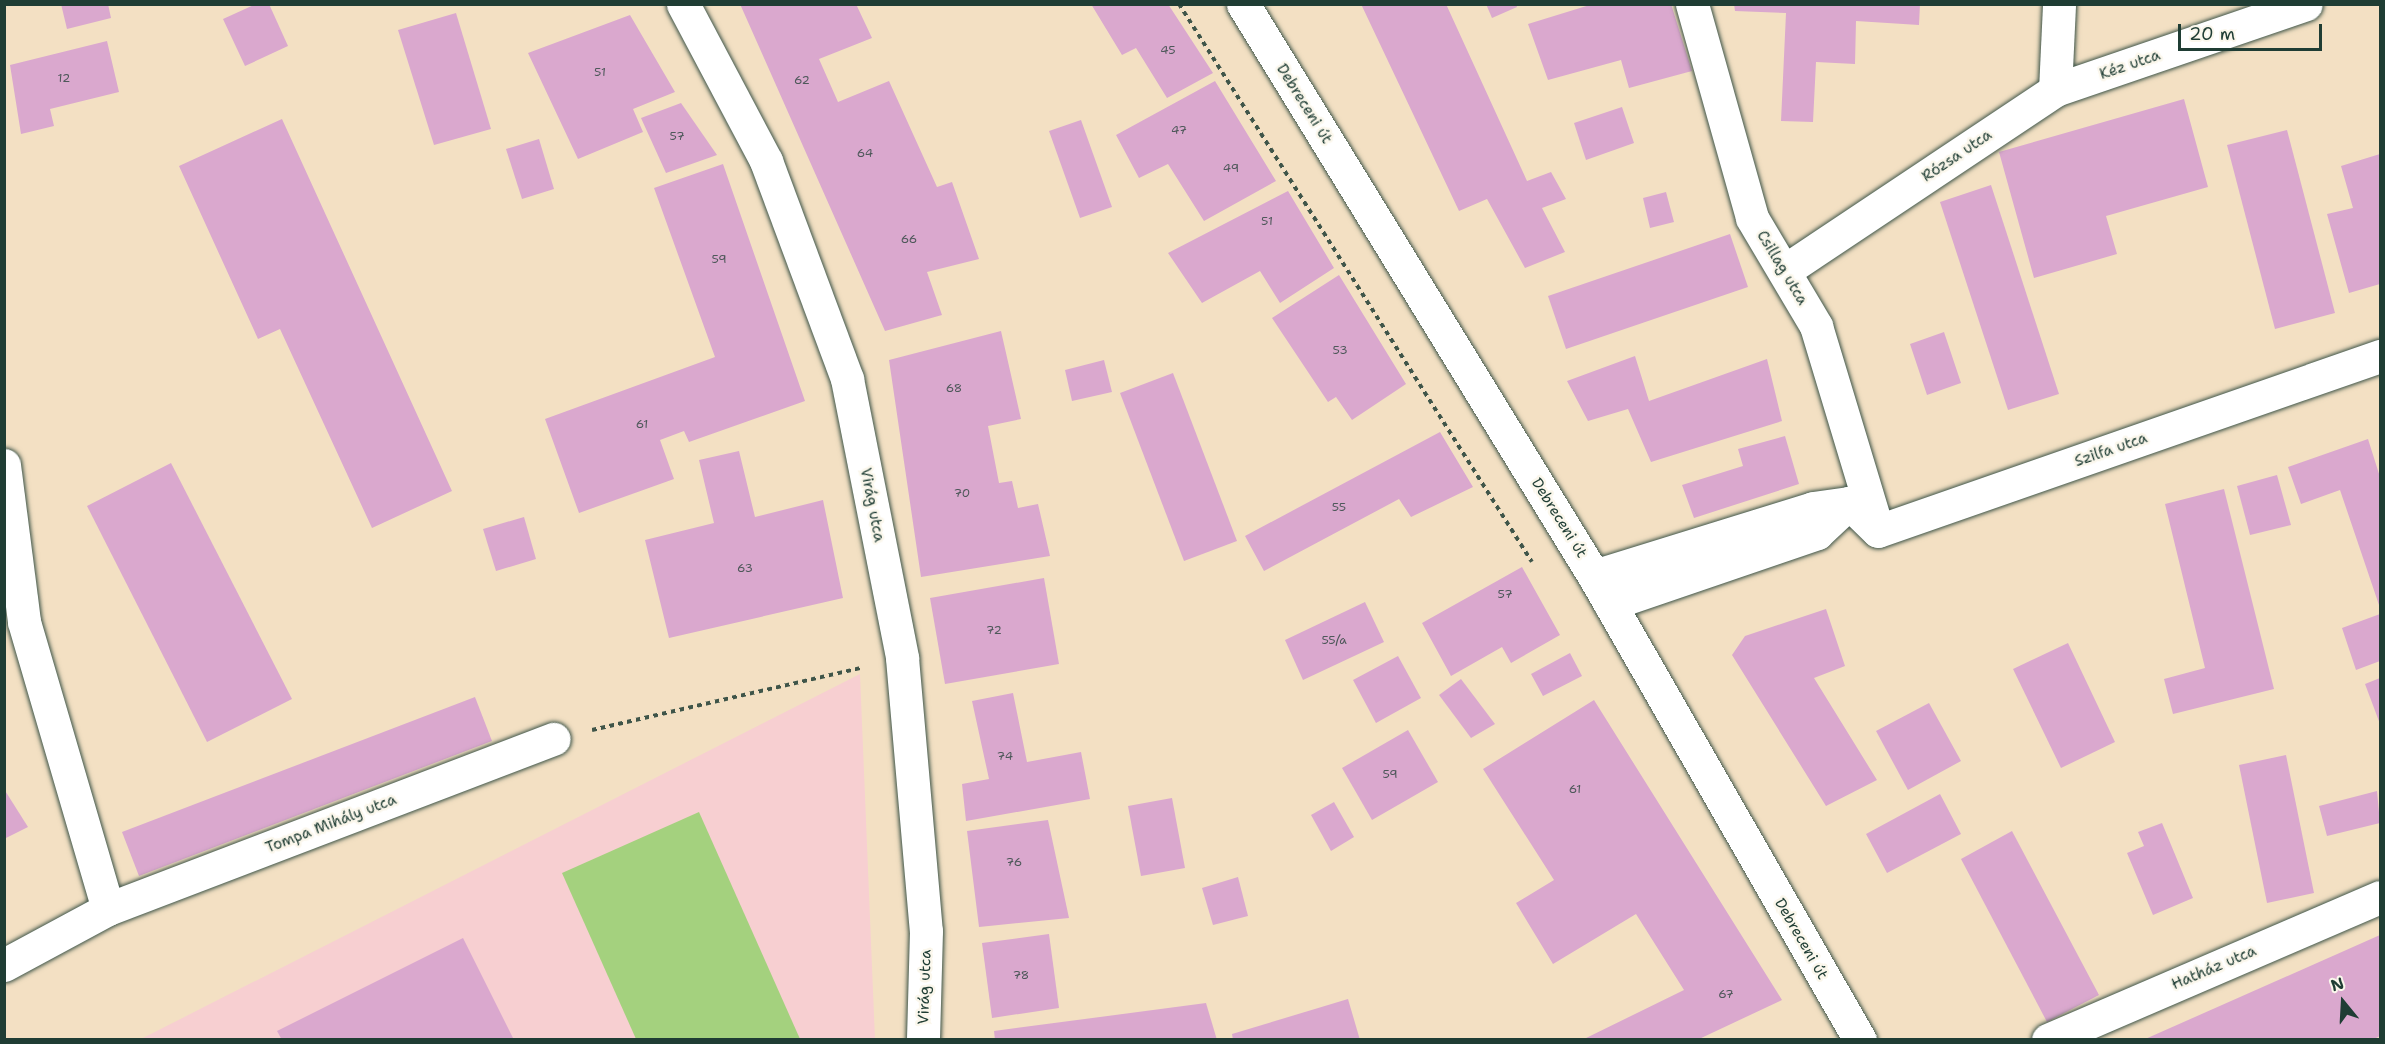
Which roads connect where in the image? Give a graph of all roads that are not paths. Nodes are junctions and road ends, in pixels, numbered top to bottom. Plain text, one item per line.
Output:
1 (683, 4) edge
2 (1243, 4) edge
3 (1692, 4) edge
4 (2060, 4) edge
5 (2306, 4) edge
6 (2055, 90) junction
7 (1787, 269) junction
8 (2380, 356) edge
9 (4, 465) edge
10 (1849, 503) junction
11 (1878, 531) junction
12 (1594, 576) junction
13 (1610, 604) junction
14 (14, 627) edge
15 (554, 739) road end
16 (2380, 897) edge
17 (108, 909) junction
18 (4, 965) edge
19 (923, 1040) edge
20 (1860, 1040) edge
21 (2048, 1040) edge

1 - 19 street, Virág utca
2 - 12 street, Debreceni út
3 - 7 street, Csillag utca
4 - 6 street
5 - 6 street, Kéz utca
6 - 7 street, Rózsa utca
7 - 11 street, Csillag utca
8 - 11 street, Szilfa utca
9 - 14 street
10 - 11 street
10 - 12 street
10 - 13 street
12 - 13 street, Debreceni út
13 - 20 street, Debreceni út
14 - 17 street
15 - 17 street, Tompa Mihály utca
16 - 21 street, Hatház utca
17 - 18 street, Tompa Mihály utca

